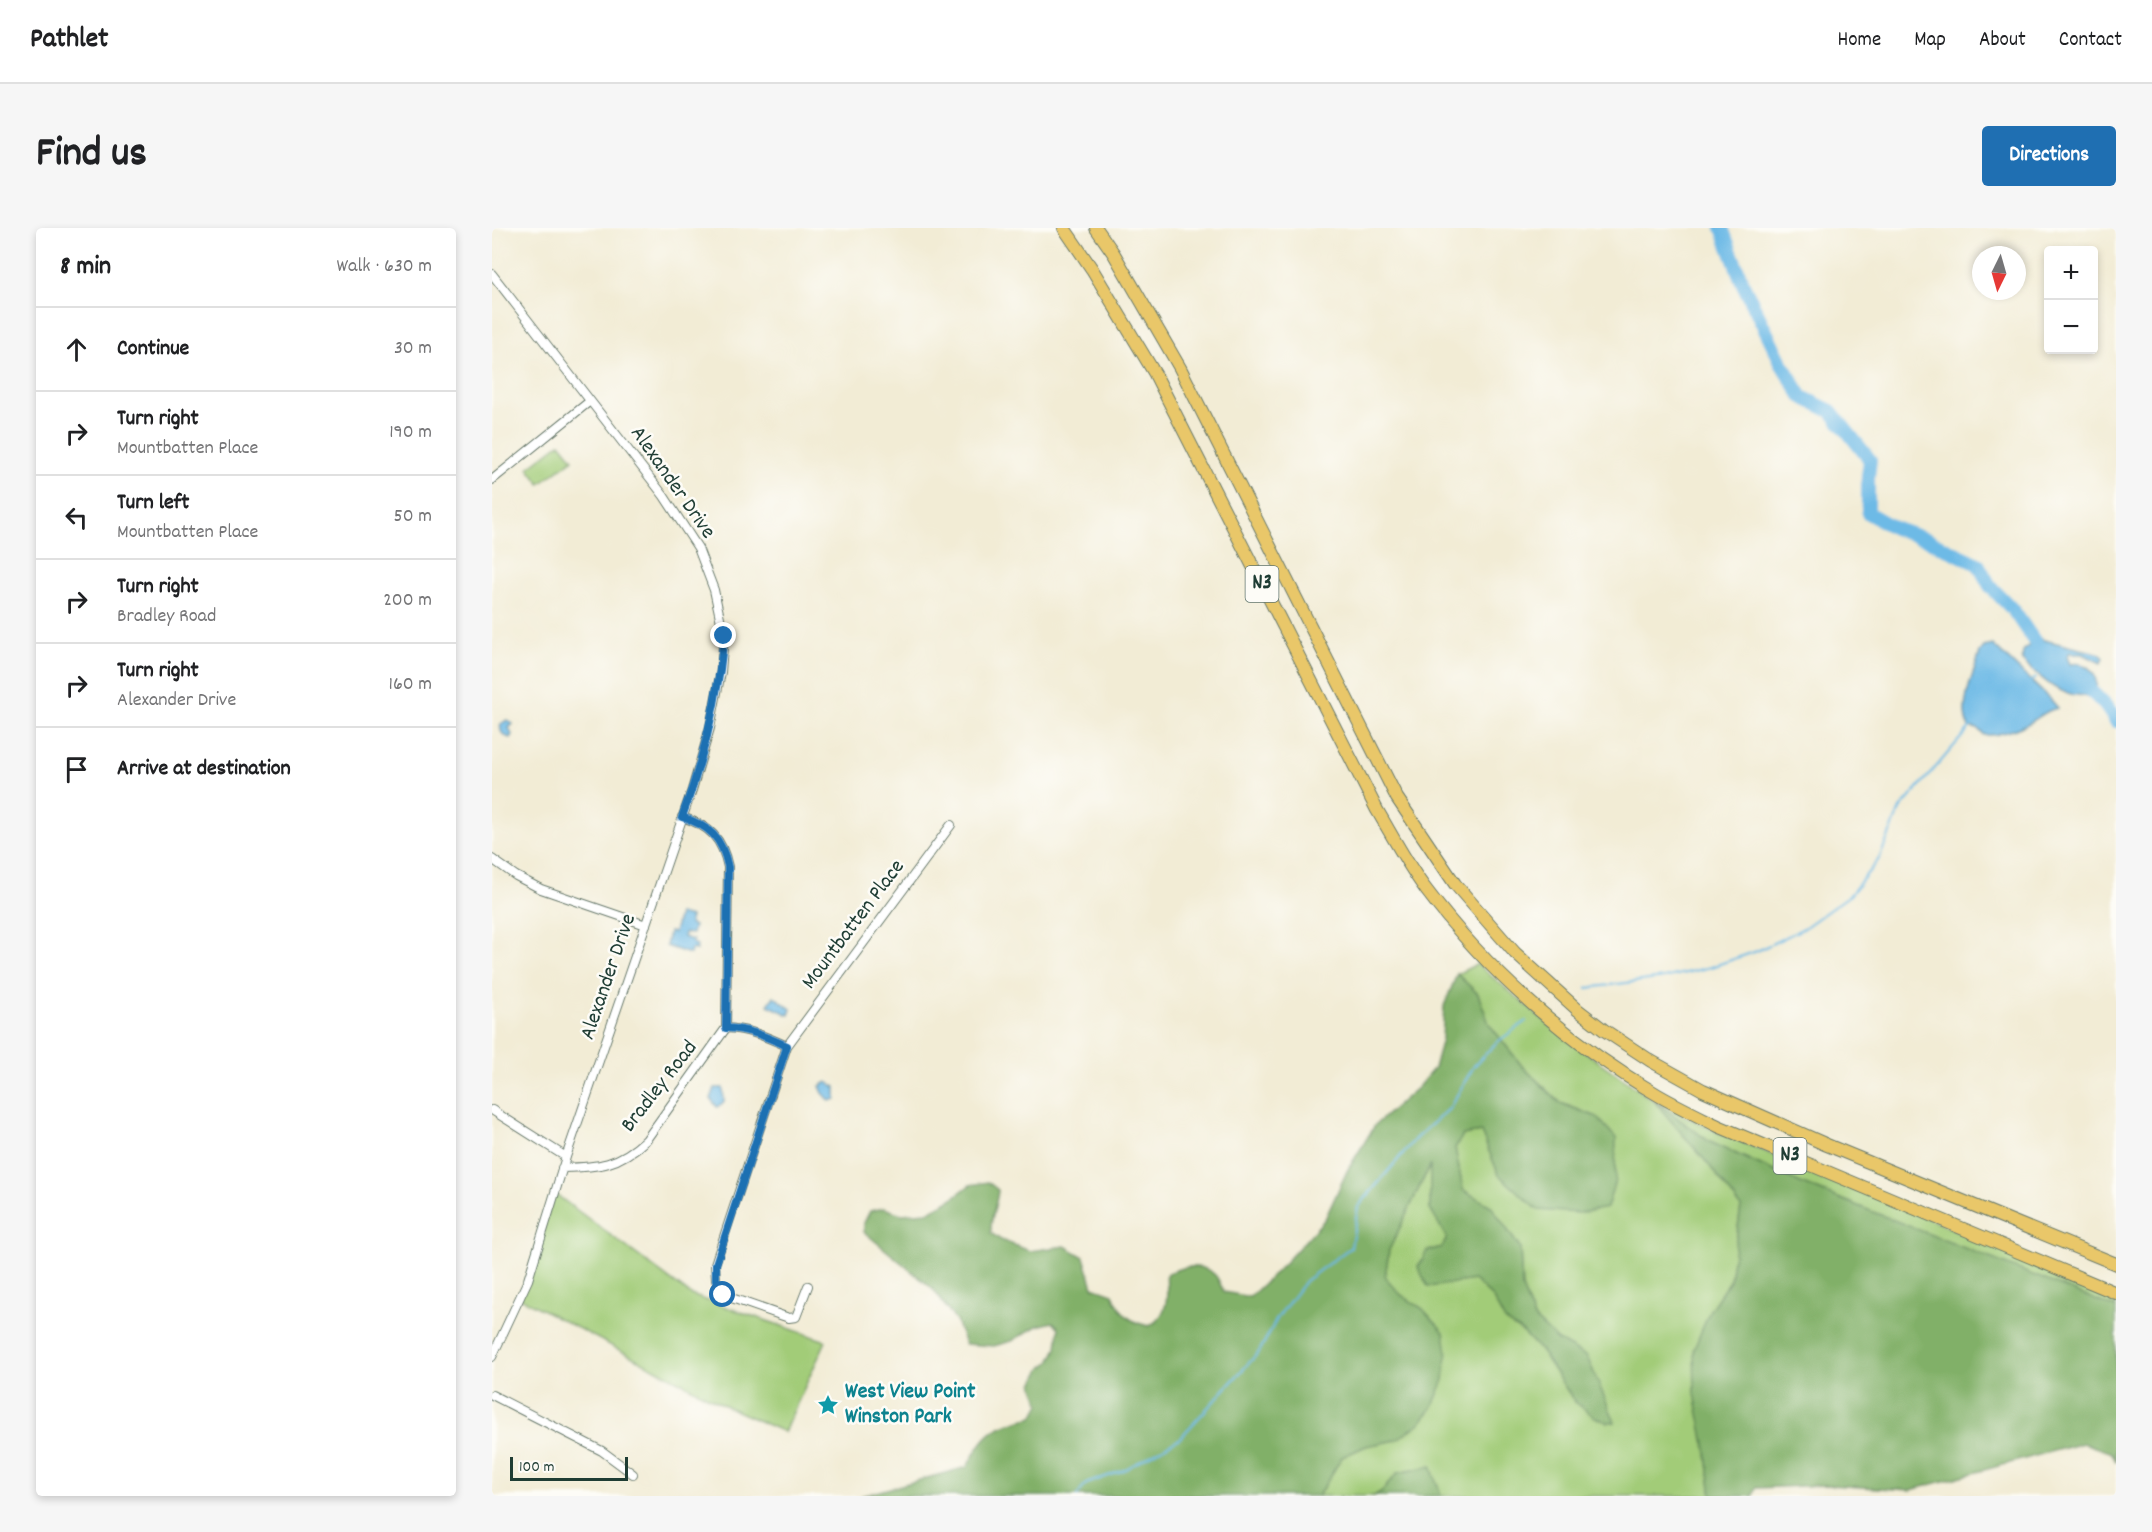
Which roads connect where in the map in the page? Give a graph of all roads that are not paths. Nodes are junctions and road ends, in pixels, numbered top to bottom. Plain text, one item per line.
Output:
1 (1064, 228) edge
2 (1096, 228) edge
3 (492, 274) edge
4 (590, 400) junction
5 (492, 480) edge
6 (682, 817) junction
7 (951, 825) dead end
8 (492, 859) edge
9 (646, 925) junction
10 (726, 1028) junction
11 (787, 1046) junction
12 (492, 1110) edge
13 (566, 1157) junction
14 (562, 1168) junction
15 (2116, 1264) edge
16 (808, 1286) dead end
17 (2116, 1293) edge
18 (492, 1357) edge
19 (492, 1395) edge
20 (633, 1474) dead end

1 - 17 highway, N3
2 - 15 highway, N3
3 - 4 street, Alexander Drive
4 - 5 street
4 - 6 street, Alexander Drive
6 - 9 street, Alexander Drive
6 - 10 street, Bradley Road
7 - 11 street, Mountbatten Place
8 - 9 street
9 - 13 street, Alexander Drive
10 - 11 street
10 - 14 street, Bradley Road
11 - 16 street, Mountbatten Place
12 - 13 street
13 - 14 street, Alexander Drive
14 - 18 street, Alexander Drive
19 - 20 street

